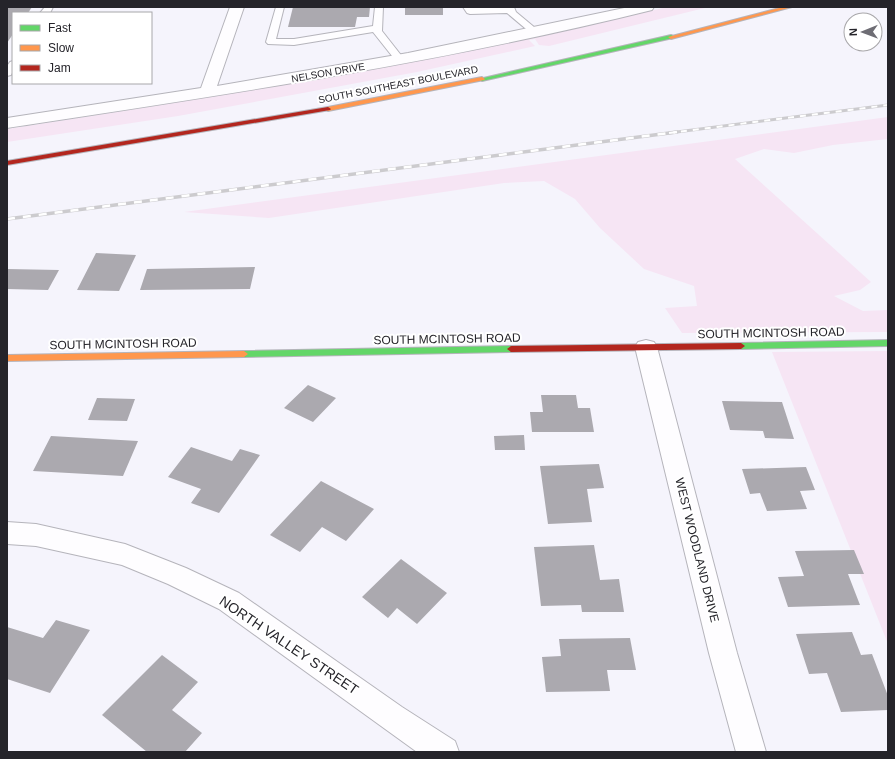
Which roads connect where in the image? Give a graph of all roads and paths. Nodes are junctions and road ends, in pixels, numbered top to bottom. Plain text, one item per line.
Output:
1 (237, 7) edge
2 (280, 7) edge
3 (379, 7) edge
4 (467, 7) edge
5 (647, 7) edge
6 (788, 7) edge
7 (510, 9) edge
8 (378, 28) junction
9 (535, 32) junction
10 (399, 59) junction
11 (207, 93) junction
12 (7, 123) edge
13 (7, 163) edge
14 (888, 343) edge
15 (646, 347) junction
16 (7, 358) edge
17 (7, 533) edge
18 (444, 752) edge
19 (751, 752) edge

1 - 11 street
2 - 8 lane
3 - 8 lane
4 - 7 lane
5 - 9 street, NELSON DRIVE
6 - 13 main road, SOUTH SOUTHEAST BOULEVARD
7 - 9 lane
8 - 10 lane
9 - 10 street, NELSON DRIVE
10 - 11 street, NELSON DRIVE
11 - 12 street, NELSON DRIVE
14 - 15 main road, SOUTH MCINTOSH ROAD
15 - 16 main road, SOUTH MCINTOSH ROAD
15 - 19 street, WEST WOODLAND DRIVE
17 - 18 street, NORTH VALLEY STREET

